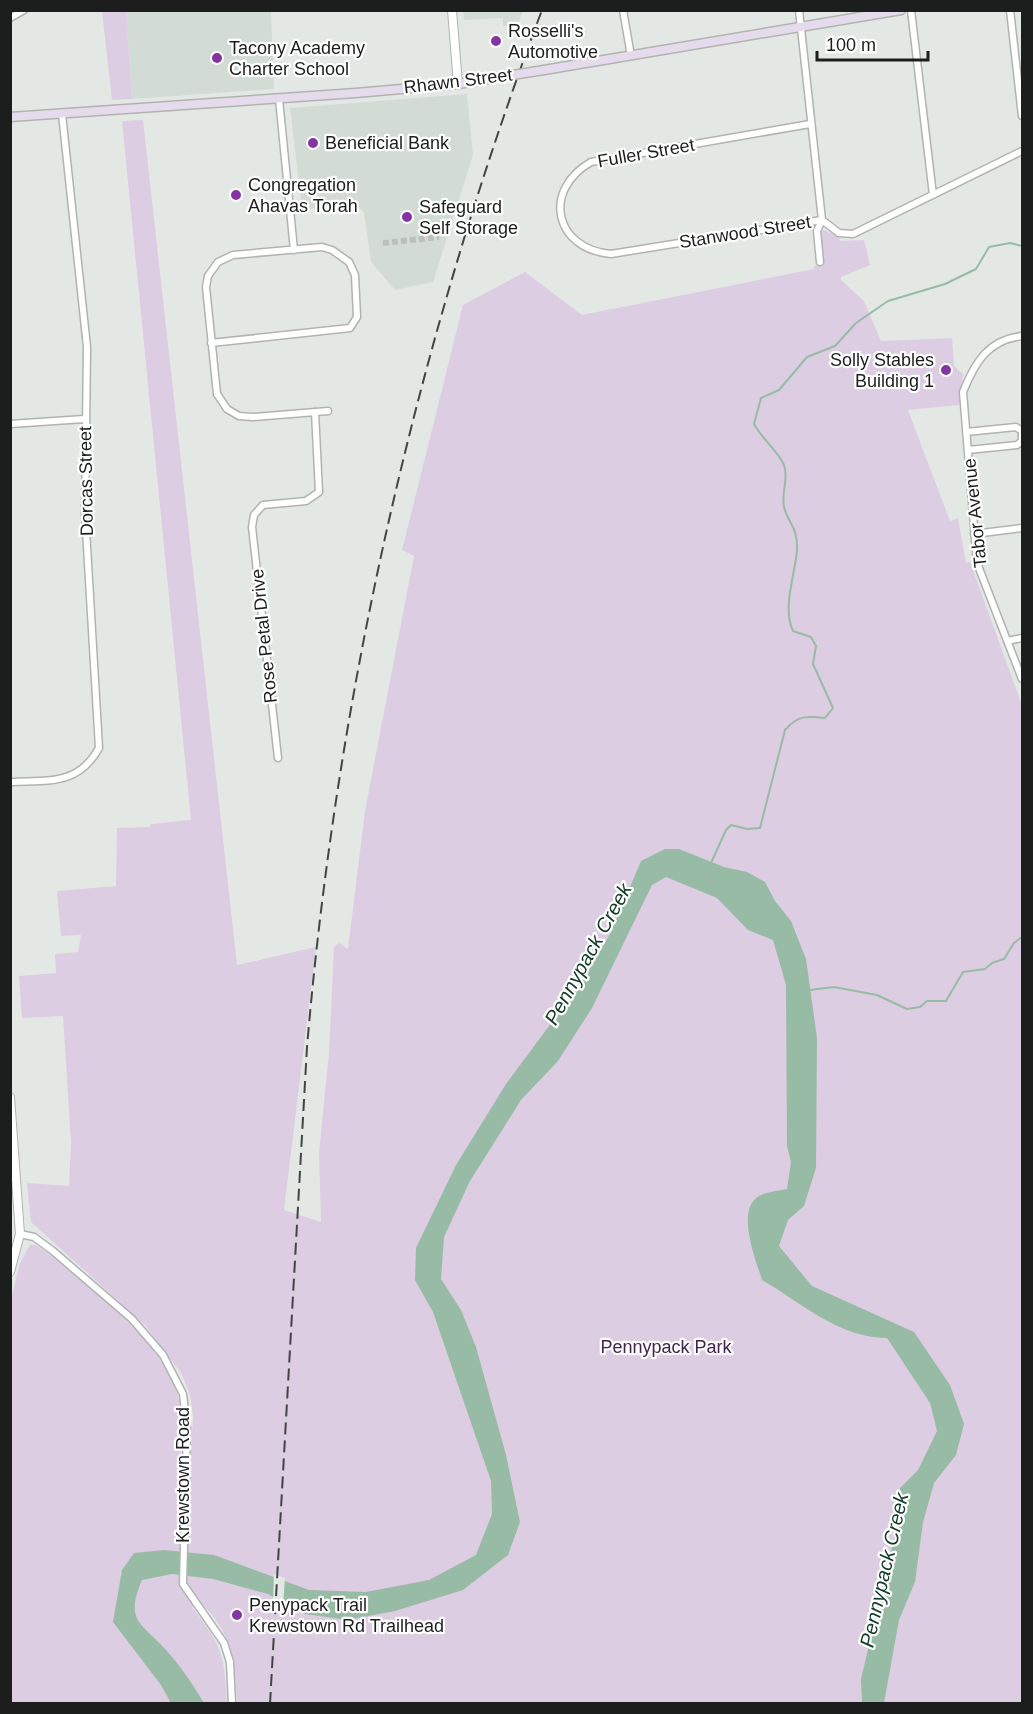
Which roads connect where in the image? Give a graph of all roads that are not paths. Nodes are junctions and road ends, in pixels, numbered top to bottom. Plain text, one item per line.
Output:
1 (24, 10) edge
2 (452, 10) edge
3 (623, 10) edge
4 (799, 10) edge
5 (902, 10) edge
6 (911, 10) edge
7 (1010, 10) edge
8 (10, 18) edge
9 (801, 27) junction
10 (631, 56) junction
11 (458, 84) junction
12 (279, 99) junction
13 (63, 114) junction
14 (1023, 116) edge
15 (10, 117) edge
16 (810, 124) junction
17 (1023, 151) edge
18 (933, 195) junction
19 (822, 220) junction
20 (294, 250) junction
21 (588, 250) joint
22 (820, 262) dead end
23 (1023, 336) edge
24 (211, 343) junction
25 (328, 411) dead end
26 (315, 412) junction
27 (84, 419) junction
28 (10, 424) edge
29 (966, 432) junction
30 (968, 450) junction
31 (1023, 528) edge
32 (974, 534) junction
33 (1023, 639) edge
34 (1006, 641) junction
35 (1023, 680) edge
36 (278, 758) dead end
37 (10, 782) edge
38 (10, 1097) edge
39 (20, 1234) junction
40 (10, 1272) edge
41 (232, 1704) edge

1 - 8 street
2 - 11 street
3 - 10 street
4 - 9 street
5 - 9 main road, Rhawn Street
6 - 18 street
7 - 14 street
9 - 10 main road, Rhawn Street
9 - 16 street
10 - 11 main road, Rhawn Street, bridge
11 - 12 main road, Rhawn Street
12 - 13 main road, Rhawn Street
12 - 20 street
13 - 15 main road, Rhawn Street
13 - 27 street, Dorcas Street
16 - 19 street
16 - 21 street, Fuller Street
17 - 18 street, Stanwood Street
18 - 19 street, Stanwood Street
19 - 21 street, Stanwood Street
19 - 22 street
20 - 24 street
20 - 24 street
23 - 29 street, Tabor Avenue
24 - 26 street
25 - 26 street
26 - 36 street, Rose Petal Drive
27 - 28 street
27 - 37 street, Dorcas Street
29 - 30 street, Tabor Avenue
29 - 30 street
30 - 32 street, Tabor Avenue
31 - 32 street
32 - 34 street, Tabor Avenue
33 - 34 street
34 - 35 street, Tabor Avenue
38 - 39 street
39 - 40 street
39 - 41 street, Krewstown Road

